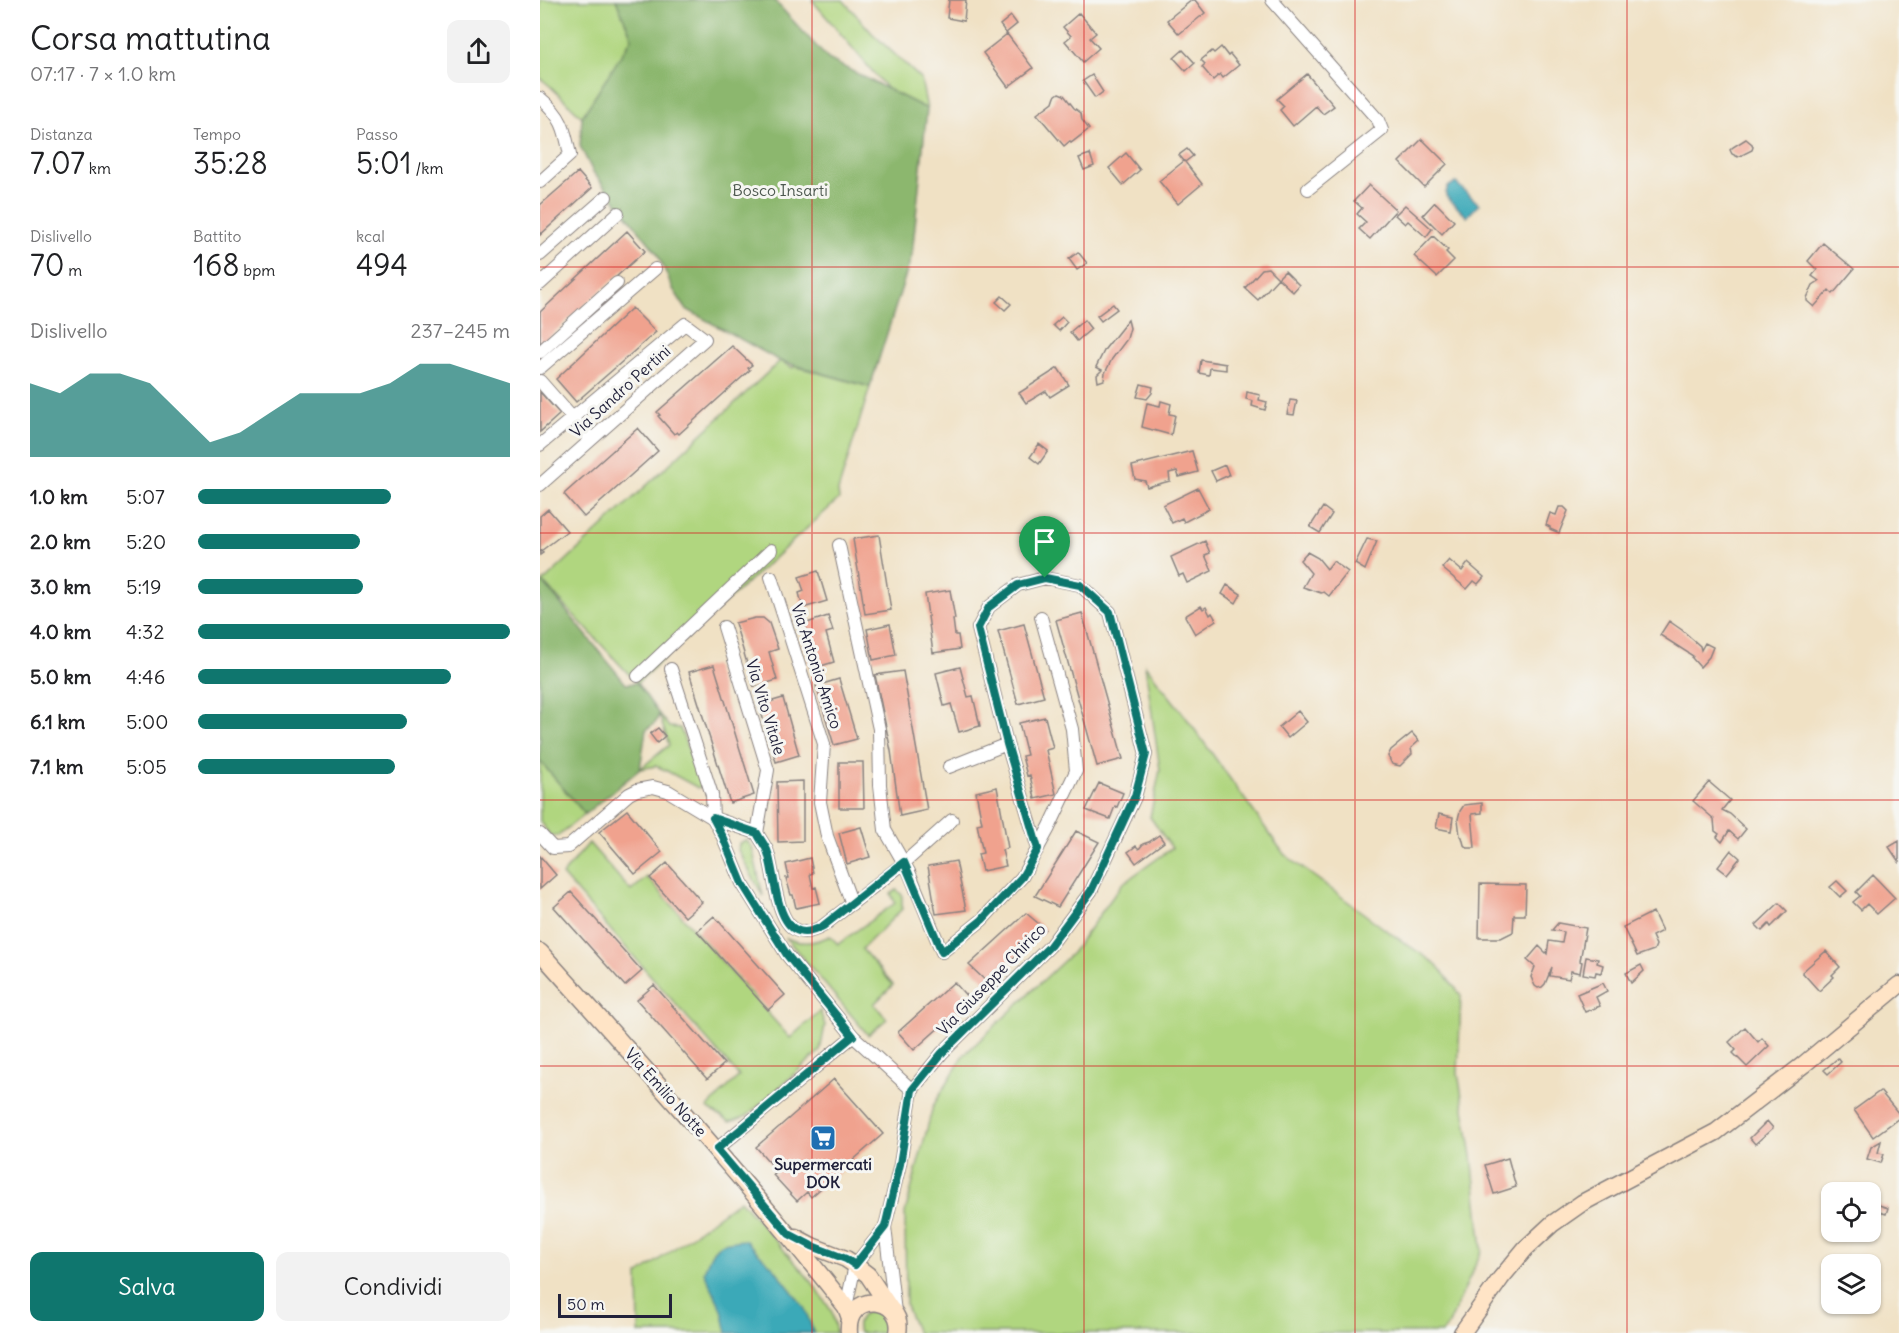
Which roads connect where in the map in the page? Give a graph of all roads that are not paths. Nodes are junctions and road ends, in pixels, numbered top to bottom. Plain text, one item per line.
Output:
1 (1272, 0) edge
2 (540, 98) edge
3 (540, 182) edge
4 (1308, 189) dead end
5 (606, 197) dead end
6 (618, 213) dead end
7 (540, 255) edge
8 (655, 269) dead end
9 (617, 283) dead end
10 (540, 284) edge
11 (540, 352) edge
12 (540, 368) edge
13 (540, 381) edge
14 (573, 418) junction
15 (591, 439) junction
16 (540, 445) edge
17 (540, 484) edge
18 (839, 545) dead end
19 (771, 550) dead end
20 (771, 577) dead end
21 (1041, 617) dead end
22 (724, 627) dead end
23 (671, 669) dead end
24 (638, 676) dead end
25 (1007, 744) junction
26 (949, 767) dead end
27 (713, 818) junction
28 (952, 820) dead end
29 (757, 833) junction
30 (540, 834) edge
31 (1038, 849) junction
32 (904, 862) junction
33 (852, 904) junction
34 (540, 952) edge
35 (1899, 985) edge
36 (853, 1036) junction
37 (912, 1090) junction
38 (717, 1149) junction
39 (885, 1227) junction
40 (789, 1234) junction
41 (855, 1265) junction
42 (848, 1319) edge
43 (896, 1323) edge
44 (1462, 1333) edge

1 - 4 street
2 - 3 street
5 - 7 street
6 - 10 street
8 - 12 street
9 - 11 street
13 - 14 street
14 - 15 street
14 - 15 street, Via Sandro Pertini
14 - 16 street
15 - 17 street, Via Sandro Pertini
18 - 32 street
19 - 24 street
20 - 33 street, Via Antonio Amico
21 - 31 street
22 - 29 street, Via Vito Vitale
23 - 27 street
25 - 26 street
25 - 31 street, Via Giuseppe Chirico
25 - 37 street, Via Giuseppe Chirico
27 - 29 street
27 - 30 street
27 - 36 street
28 - 32 street
29 - 33 street
31 - 32 street
32 - 33 street
34 - 38 street, Via Emilio Notte
35 - 44 street
36 - 37 street
36 - 38 street
37 - 39 street
38 - 40 street, Via Emilio Notte
39 - 41 street
39 - 43 street
40 - 41 street
40 - 42 street, Via Emilio Notte
41 - 42 street
41 - 43 street
42 - 43 street

